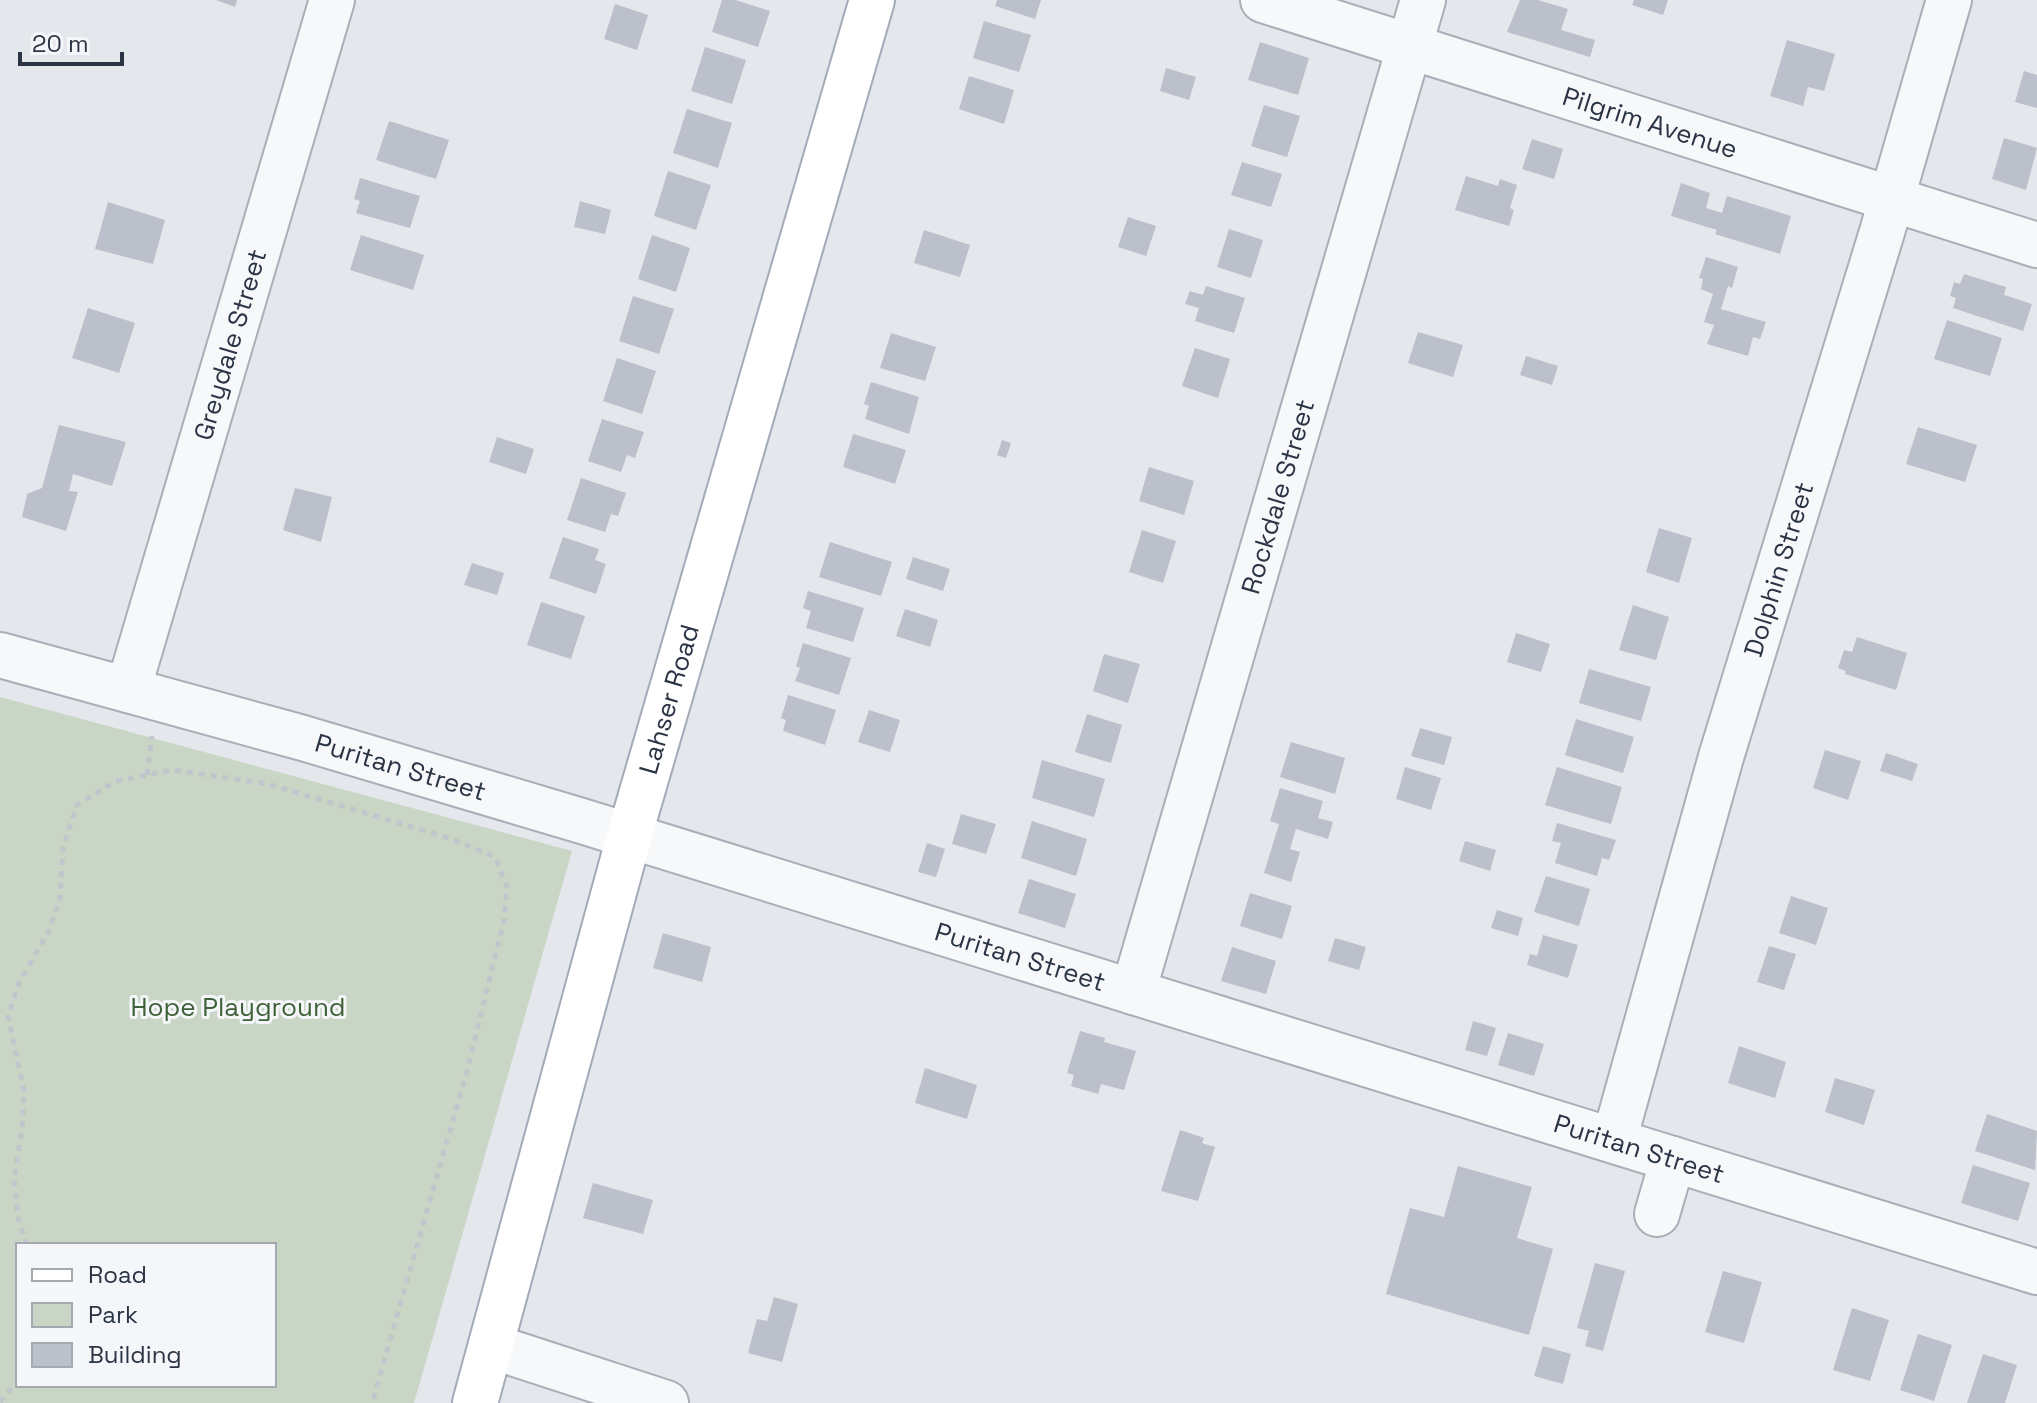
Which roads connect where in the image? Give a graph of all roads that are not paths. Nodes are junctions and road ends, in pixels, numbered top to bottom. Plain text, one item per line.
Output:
1 (332, 0) edge
2 (872, 0) edge
3 (1263, 0) edge
4 (1423, 0) edge
5 (1949, 0) edge
6 (1410, 46) junction
7 (1891, 199) junction
8 (2037, 245) edge
9 (0, 655) edge
10 (128, 690) junction
11 (629, 837) junction
12 (1133, 992) junction
13 (1614, 1140) junction
14 (1673, 1159) junction
15 (1657, 1214) dead end
16 (2037, 1272) edge
17 (491, 1346) junction
18 (475, 1403) edge
19 (666, 1403) edge

1 - 10 street, Greydale Street
2 - 11 main road, Lahser Road
3 - 6 street, Pilgrim Avenue
4 - 6 street, Rockdale Street
5 - 7 street, Dolphin Street
6 - 7 street, Pilgrim Avenue
6 - 12 street, Rockdale Street
7 - 8 street, Pilgrim Avenue
7 - 13 street, Dolphin Street
9 - 10 street, Puritan Street
10 - 11 street, Puritan Street
11 - 12 street, Puritan Street
11 - 17 main road, Lahser Road
12 - 13 street, Puritan Street
13 - 14 street, Puritan Street
14 - 15 street
14 - 16 street, Puritan Street
17 - 18 main road, Lahser Road
17 - 19 street

